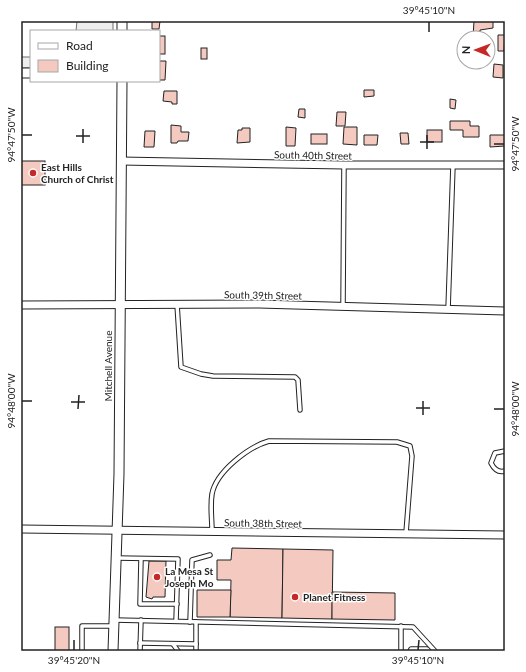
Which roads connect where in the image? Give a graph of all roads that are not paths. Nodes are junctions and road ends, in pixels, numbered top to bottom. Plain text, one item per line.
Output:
1 (122, 82) edge
2 (121, 162) junction
3 (344, 165) junction
4 (453, 165) junction
5 (505, 165) edge
6 (177, 304) junction
7 (21, 305) edge
8 (120, 305) junction
9 (343, 307) junction
10 (448, 310) junction
11 (505, 310) edge
12 (300, 410) dead end
13 (505, 451) edge
14 (505, 471) edge
15 (21, 530) edge
16 (116, 531) junction
17 (212, 532) junction
18 (406, 534) junction
19 (505, 535) edge
20 (210, 556) dead end
21 (116, 558) junction
22 (141, 559) junction
23 (177, 604) junction
24 (141, 620) junction
25 (176, 621) junction
26 (190, 622) junction
27 (196, 622) junction
28 (114, 623) junction
29 (401, 626) junction
30 (140, 643) junction
31 (173, 644) junction
32 (196, 644) junction
33 (82, 651) edge
34 (113, 651) edge
35 (140, 651) edge
36 (178, 651) edge
37 (196, 651) edge
38 (401, 651) edge
39 (410, 651) edge
40 (429, 651) edge
41 (434, 651) edge

1 - 2 street, Mitchell Avenue
2 - 3 street, South 40th Street
2 - 8 street, Mitchell Avenue
3 - 4 street, South 40th Street
3 - 9 lane
4 - 5 street, South 40th Street
4 - 10 lane
6 - 8 street, South 39th Street
6 - 9 street, South 39th Street
6 - 12 lane
7 - 8 street, South 39th Street
8 - 16 street, Mitchell Avenue
9 - 10 street, South 39th Street
10 - 11 street, South 39th Street
13 - 14 lane
15 - 16 street, South 38th Street
16 - 17 street, South 38th Street
16 - 21 street, Mitchell Avenue
17 - 18 street, South 38th Street
17 - 18 lane
18 - 19 street, South 38th Street
20 - 26 lane
21 - 22 lane
21 - 28 street, Mitchell Avenue
22 - 23 lane
22 - 23 lane
23 - 25 lane
24 - 25 lane
24 - 28 lane
24 - 30 lane
25 - 26 lane
26 - 27 lane
27 - 29 lane
27 - 32 lane
28 - 33 lane
28 - 34 street, Mitchell Avenue
29 - 38 lane
29 - 41 lane
30 - 31 lane
30 - 35 lane
31 - 32 lane
31 - 36 lane
32 - 37 lane
39 - 40 lane

